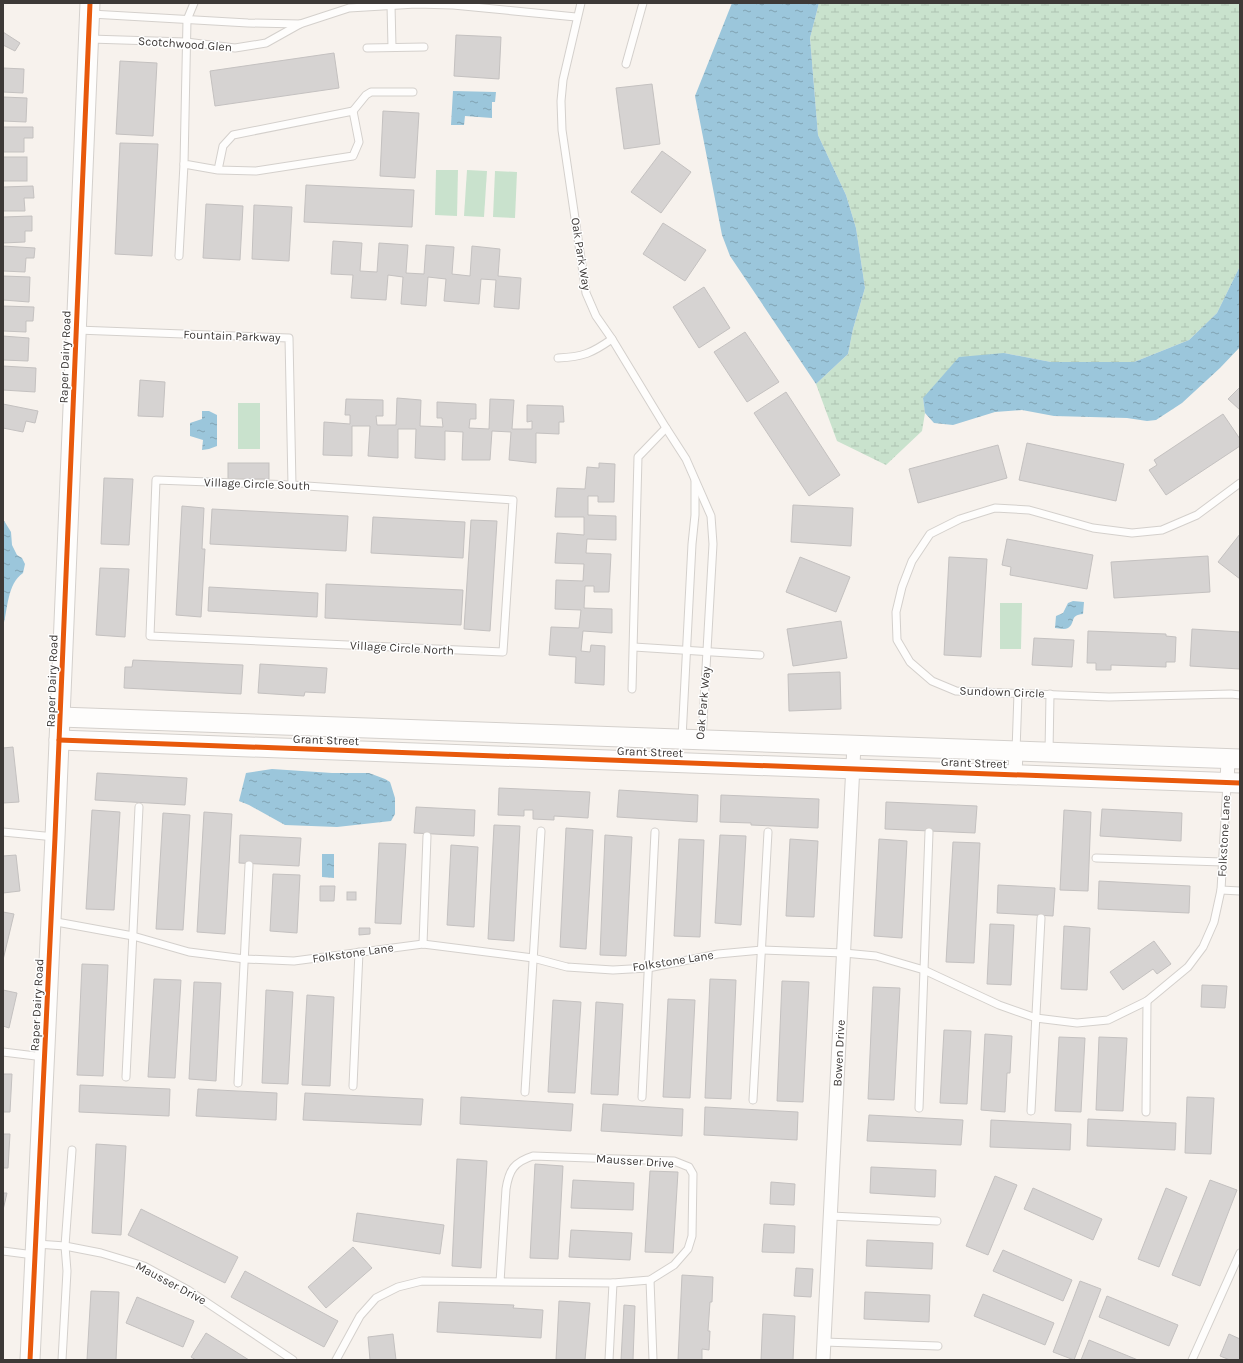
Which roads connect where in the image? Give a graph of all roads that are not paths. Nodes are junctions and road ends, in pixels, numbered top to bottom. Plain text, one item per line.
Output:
1 (194, 3) edge
2 (581, 3) edge
3 (641, 3) edge
4 (453, 4) edge
5 (391, 5) junction
6 (90, 9) edge
7 (576, 17) junction
8 (187, 20) junction
9 (300, 24) junction
10 (89, 39) junction
11 (186, 42) junction
12 (392, 47) junction
13 (424, 47) dead end
14 (366, 48) dead end
15 (626, 64) dead end
16 (413, 92) dead end
17 (353, 111) junction
18 (184, 164) junction
19 (218, 170) junction
20 (179, 256) dead end
21 (77, 330) junction
22 (612, 338) junction
23 (558, 358) dead end
24 (666, 428) junction
25 (695, 479) junction
26 (1240, 482) edge
27 (292, 484) junction
28 (512, 500) joint
29 (150, 636) joint
30 (634, 647) junction
31 (687, 650) junction
32 (707, 652) junction
33 (760, 655) dead end
34 (632, 689) dead end
35 (1018, 693) junction
36 (1050, 694) junction
37 (1240, 696) edge
38 (60, 717) junction
39 (682, 739) junction
40 (59, 740) junction
41 (702, 740) junction
42 (854, 745) junction
43 (1016, 751) junction
44 (1049, 752) junction
45 (1234, 759) edge
46 (692, 763) junction
47 (853, 769) junction
48 (1015, 775) junction
49 (1048, 776) junction
50 (1233, 783) edge
51 (139, 806) dead end
52 (541, 831) dead end
53 (3, 832) edge
54 (655, 832) dead end
55 (768, 832) dead end
56 (929, 832) dead end
57 (427, 836) dead end
58 (55, 837) junction
59 (1096, 858) dead end
60 (1223, 862) junction
61 (249, 865) dead end
62 (1221, 890) junction
63 (1240, 891) edge
64 (1041, 918) dead end
65 (51, 922) junction
66 (133, 936) junction
67 (423, 944) junction
68 (762, 950) junction
69 (359, 952) junction
70 (844, 953) junction
71 (533, 958) junction
72 (244, 959) junction
73 (648, 968) junction
74 (924, 970) junction
75 (1147, 1001) junction
76 (1036, 1018) junction
77 (3, 1052) edge
78 (44, 1056) junction
79 (126, 1077) dead end
80 (238, 1083) dead end
81 (353, 1086) dead end
82 (525, 1092) dead end
83 (642, 1097) dead end
84 (753, 1100) dead end
85 (919, 1108) dead end
86 (1031, 1111) dead end
87 (1146, 1112) dead end
88 (72, 1150) dead end
89 (831, 1216) junction
90 (938, 1221) dead end
91 (65, 1246) junction
92 (34, 1250) junction
93 (3, 1251) edge
94 (1240, 1253) edge
95 (650, 1280) junction
96 (500, 1282) junction
97 (613, 1283) junction
98 (824, 1342) junction
99 (938, 1346) dead end
100 (30, 1360) edge
101 (62, 1360) edge
102 (292, 1360) edge
103 (336, 1360) edge
104 (609, 1360) edge
105 (653, 1360) edge
106 (824, 1360) edge
107 (1192, 1360) edge

1 - 8 lane
2 - 7 lane, Oak Park Way
3 - 15 lane
4 - 5 lane, Scotchwood Glen
4 - 7 lane, Scotchwood Glen
5 - 9 lane, Scotchwood Glen
5 - 12 lane
6 - 8 lane, Scotchwood Glen
6 - 10 street, Raper Dairy Road
7 - 22 lane, Oak Park Way
8 - 9 lane, Scotchwood Glen
8 - 11 lane
9 - 11 lane, Scotchwood Glen
10 - 11 lane, Scotchwood Glen
10 - 21 street, Raper Dairy Road
11 - 18 lane
12 - 13 lane
12 - 14 lane
16 - 17 lane
17 - 19 lane
17 - 19 lane
18 - 19 lane
18 - 20 lane
21 - 27 lane, Fountain Parkway
21 - 38 street, Raper Dairy Road
22 - 23 lane
22 - 24 lane, Oak Park Way
24 - 25 lane, Oak Park Way
24 - 30 lane
25 - 31 lane, Oak Park Way
25 - 32 lane, Oak Park Way
26 - 35 lane, Sundown Circle
27 - 28 lane, Village Circle South
27 - 29 lane, Village Circle South
28 - 29 lane, Village Circle North
30 - 31 lane
30 - 34 lane
31 - 32 lane
31 - 39 lane, Oak Park Way
32 - 33 lane
32 - 41 lane, Oak Park Way
35 - 36 lane, Sundown Circle
35 - 43 lane
36 - 37 lane, Sundown Circle
36 - 44 lane
38 - 39 street, Grant Street
38 - 40 street, Raper Dairy Road
39 - 41 street, Grant Street
39 - 46 street, Oak Park Way
40 - 46 street, Grant Street
40 - 58 street, Raper Dairy Road
41 - 42 street, Grant Street
41 - 46 street, Oak Park Way
42 - 43 street, Grant Street
42 - 47 street, Bowen Drive
43 - 44 street, Grant Street
43 - 48 street
44 - 45 street, Grant Street
44 - 49 street
45 - 50 street, Folkstone Lane
46 - 47 street, Grant Street
47 - 48 street, Grant Street
47 - 70 street, Bowen Drive
48 - 49 street, Grant Street
49 - 50 street, Grant Street
50 - 60 lane, Folkstone Lane
51 - 66 lane
52 - 71 lane
53 - 58 lane
54 - 73 lane
55 - 68 lane
56 - 74 lane
57 - 67 lane
58 - 65 street, Raper Dairy Road
59 - 60 lane
60 - 62 lane, Folkstone Lane
61 - 72 lane
62 - 63 lane, Folkstone Lane
62 - 75 lane, Folkstone Lane
64 - 76 lane
65 - 66 lane, Folkstone Lane
65 - 78 street, Raper Dairy Road
66 - 72 lane, Folkstone Lane
66 - 79 lane
67 - 69 lane, Folkstone Lane
67 - 71 lane, Folkstone Lane
68 - 70 lane, Folkstone Lane
68 - 73 lane, Folkstone Lane
68 - 84 lane
69 - 72 lane, Folkstone Lane
69 - 81 lane
70 - 74 lane, Folkstone Lane
70 - 89 street, Bowen Drive
71 - 73 lane, Folkstone Lane
71 - 82 lane
72 - 80 lane
73 - 83 lane
74 - 76 lane, Folkstone Lane
74 - 85 lane
75 - 76 lane, Folkstone Lane
75 - 87 lane
76 - 86 lane
77 - 78 lane
78 - 92 street, Raper Dairy Road
88 - 91 lane
89 - 90 lane
89 - 98 street, Bowen Drive
91 - 92 lane, Mausser Drive
91 - 101 lane
91 - 102 lane, Mausser Drive
92 - 93 lane, Mausser Drive
92 - 100 street, Raper Dairy Road
94 - 107 lane
95 - 96 lane, Mausser Drive
95 - 97 lane, Mausser Drive
95 - 105 lane
96 - 97 lane, Mausser Drive
96 - 103 lane, Mausser Drive
97 - 104 lane
98 - 99 lane
98 - 106 street, Bowen Drive

